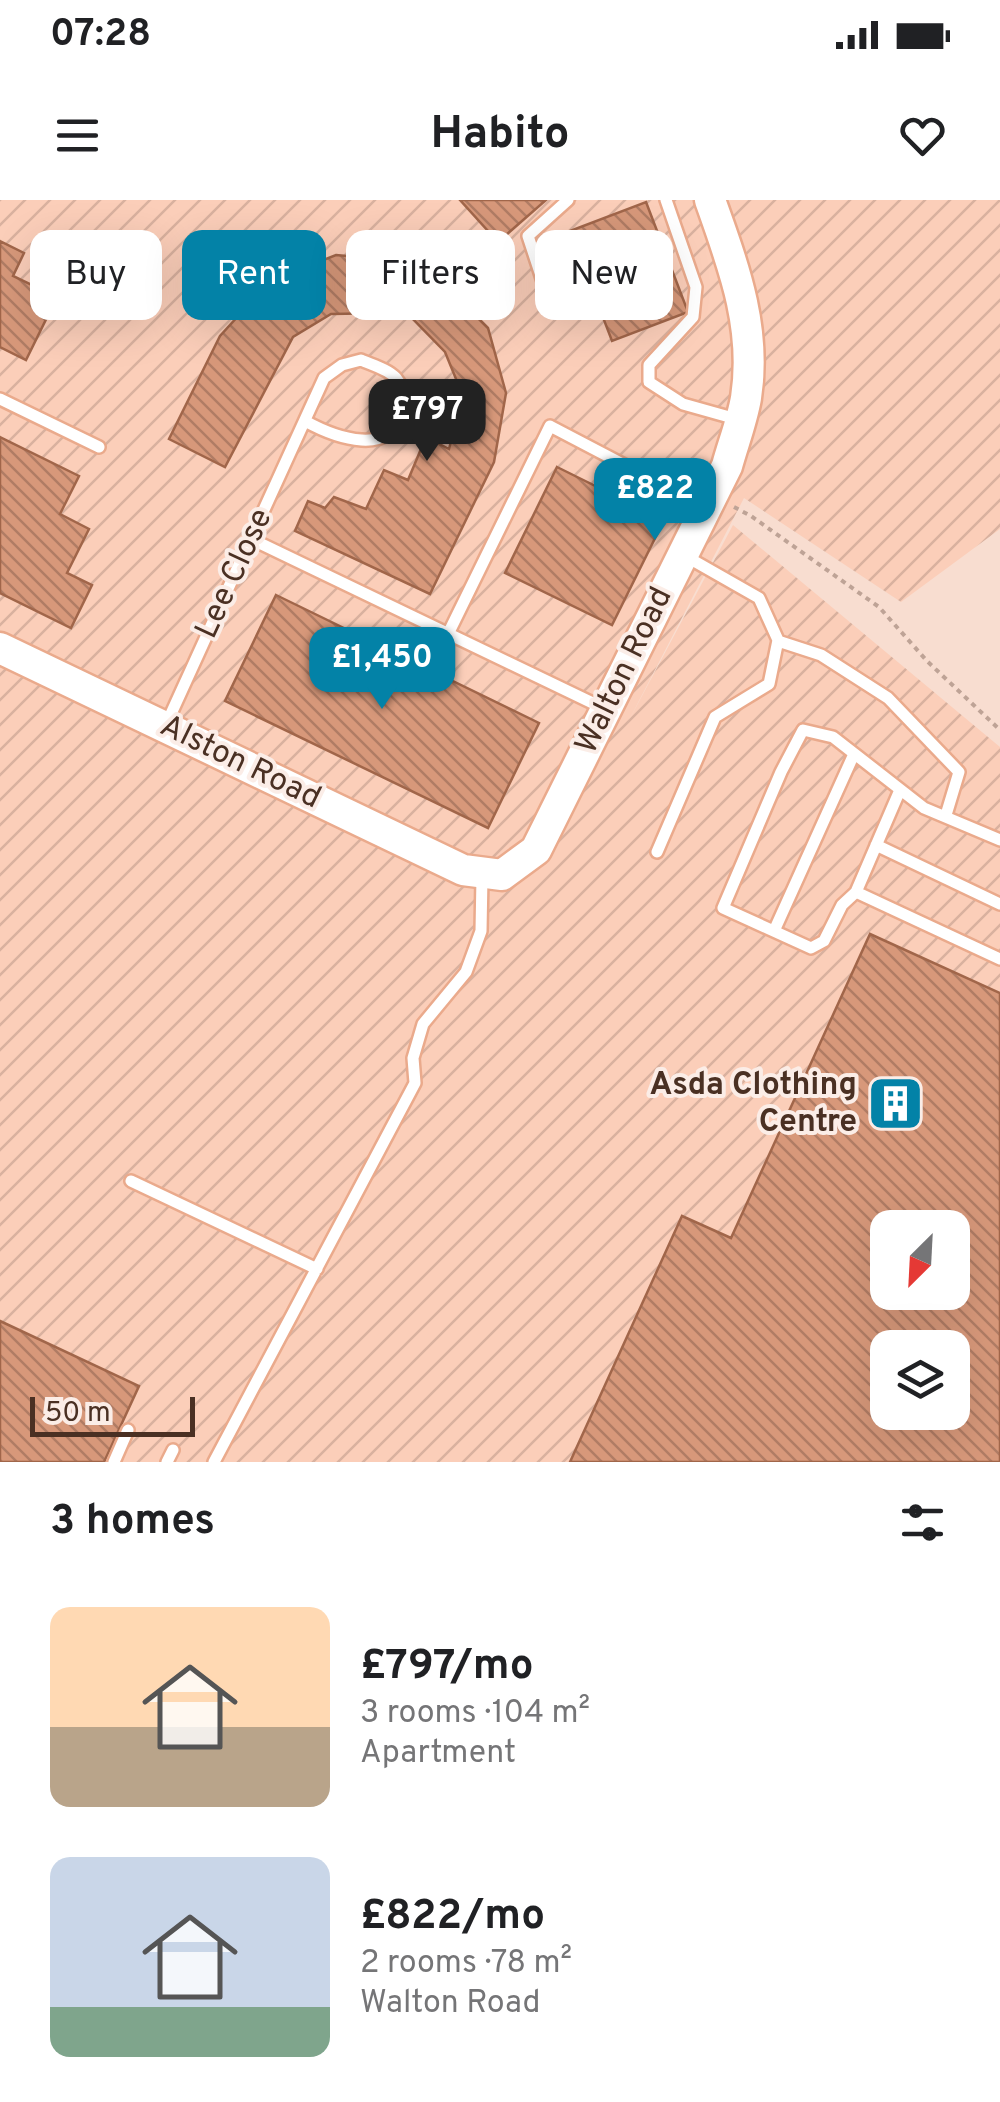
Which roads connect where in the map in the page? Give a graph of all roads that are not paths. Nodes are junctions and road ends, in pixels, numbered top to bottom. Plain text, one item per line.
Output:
1 (568, 200) edge
2 (666, 200) edge
3 (710, 200) edge
4 (535, 257) edge
5 (0, 399) edge
6 (740, 420) junction
7 (304, 421) junction
8 (99, 447) dead end
9 (709, 502) junction
10 (251, 539) junction
11 (683, 554) junction
12 (448, 634) junction
13 (778, 641) junction
14 (0, 648) edge
15 (606, 710) junction
16 (165, 727) junction
17 (854, 754) junction
18 (900, 790) junction
19 (946, 816) junction
20 (1000, 840) edge
21 (876, 845) junction
22 (657, 852) dead end
23 (482, 872) junction
24 (856, 892) junction
25 (1000, 904) edge
26 (774, 931) junction
27 (1000, 959) edge
28 (131, 1181) dead end
29 (317, 1269) junction
30 (128, 1430) dead end
31 (114, 1462) edge
32 (214, 1462) edge

1 - 4 lane
2 - 6 lane
3 - 6 street, Walton Road
5 - 8 lane
6 - 9 street, Walton Road
7 - 7 lane, Lee Close
7 - 10 lane, Lee Close
9 - 11 street, Walton Road
9 - 12 lane
10 - 12 lane
10 - 16 lane, Lee Close
11 - 13 lane
11 - 15 street, Walton Road
12 - 15 lane
13 - 19 lane
13 - 22 lane
14 - 16 street, Alston Road
15 - 23 street, Walton Road
16 - 23 street, Alston Road
17 - 18 lane
17 - 26 lane
17 - 26 lane
18 - 19 lane
18 - 21 lane
19 - 20 lane
21 - 24 lane
21 - 25 lane
23 - 29 lane
24 - 26 lane
24 - 27 lane
28 - 29 lane
29 - 32 lane
30 - 31 lane

